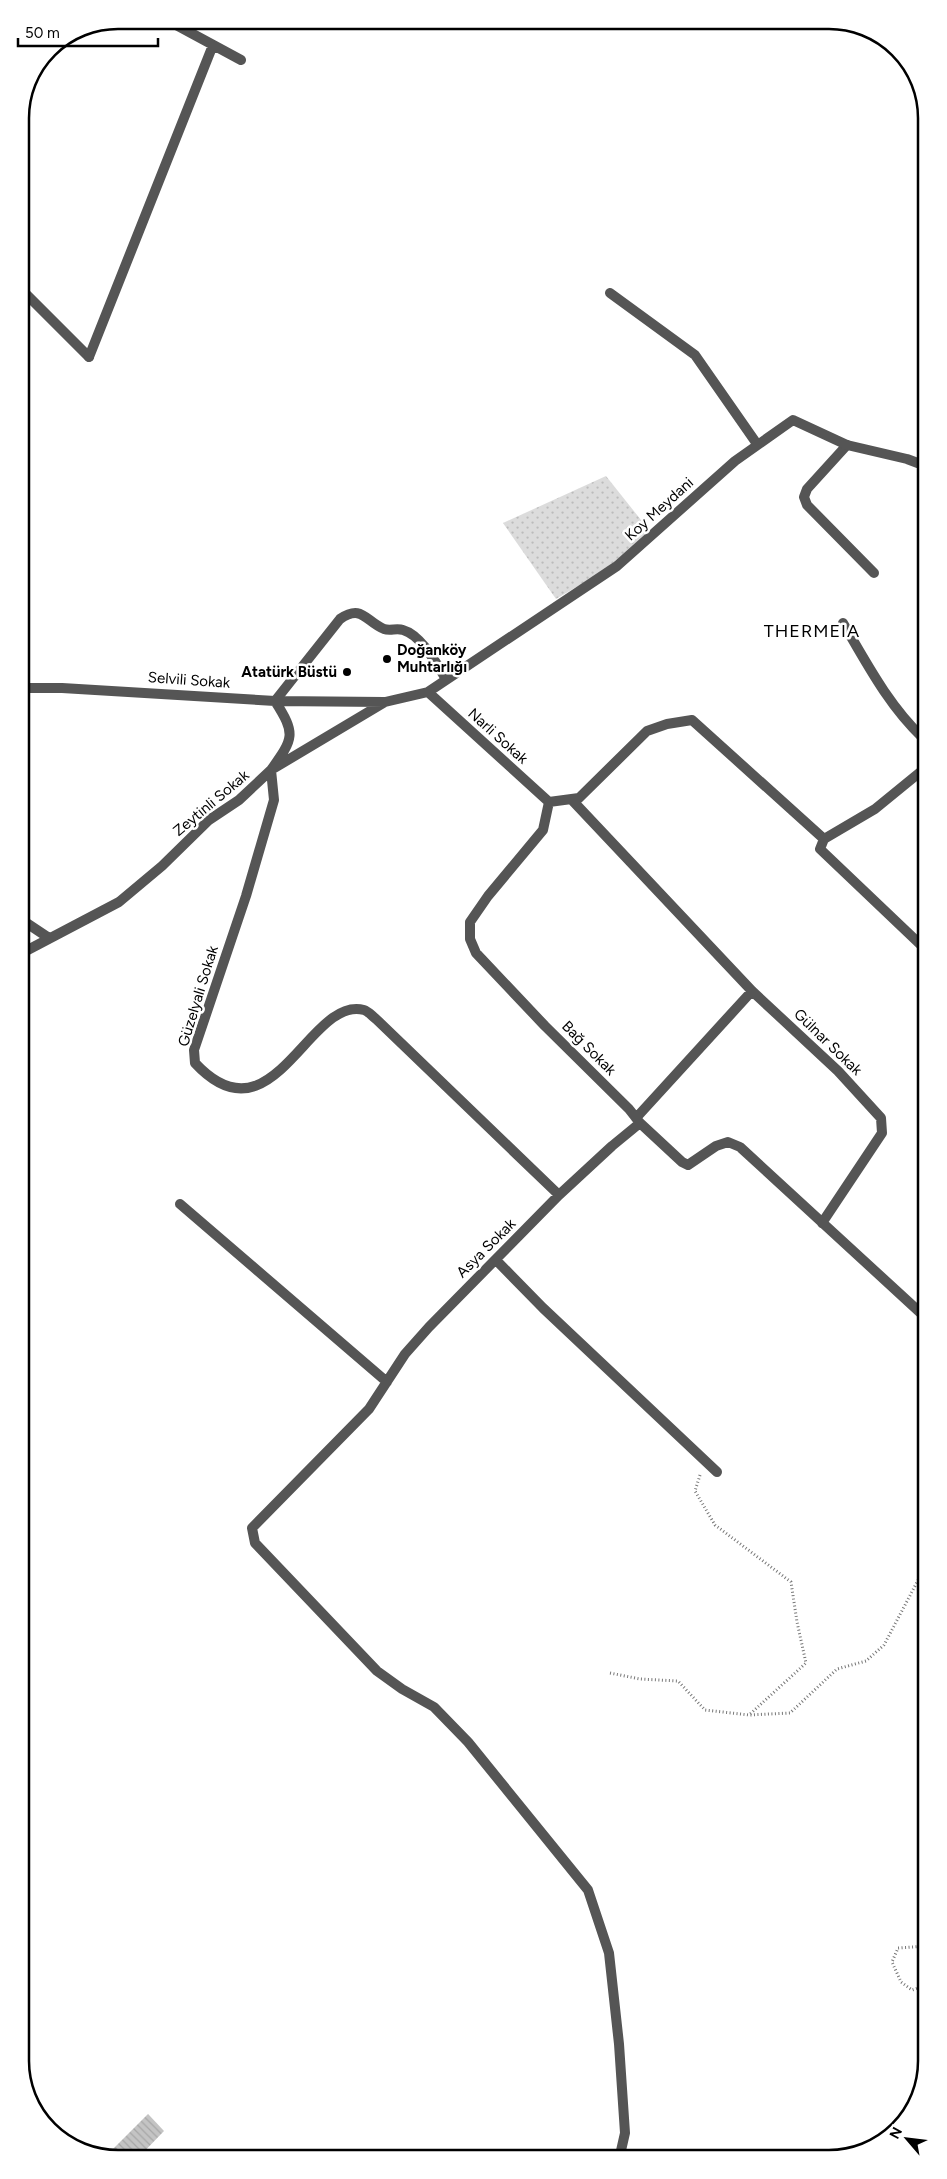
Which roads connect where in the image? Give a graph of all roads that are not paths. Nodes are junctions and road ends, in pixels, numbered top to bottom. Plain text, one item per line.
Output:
1 (184, 29) edge
2 (213, 45) junction
3 (242, 60) dead end
4 (610, 293) dead end
5 (29, 298) edge
6 (757, 444) junction
7 (847, 445) junction
8 (918, 463) edge
9 (874, 573) dead end
10 (843, 623) dead end
11 (446, 679) junction
12 (29, 688) edge
13 (428, 692) junction
14 (275, 701) junction
15 (385, 702) junction
16 (918, 733) edge
17 (271, 770) junction
18 (918, 773) edge
19 (571, 799) junction
20 (549, 802) junction
21 (824, 839) junction
22 (29, 925) edge
23 (49, 938) junction
24 (918, 942) edge
25 (29, 949) edge
26 (752, 991) junction
27 (638, 1121) junction
28 (559, 1195) junction
29 (180, 1204) dead end
30 (822, 1223) junction
31 (496, 1260) junction
32 (918, 1311) edge
33 (387, 1382) junction
34 (717, 1472) dead end
35 (621, 2150) edge

1 - 2 street
2 - 3 street
2 - 5 street
4 - 6 street
6 - 7 street, Koy Meydani
6 - 11 street, Koy Meydani
7 - 8 street, Koy Meydani
7 - 9 street
10 - 16 street
11 - 13 street, Koy Meydani
11 - 14 street
12 - 14 street, Selvili Sokak
13 - 15 street, Zeytinli Sokak
13 - 20 street, Narli Sokak
14 - 15 street, Selvili Sokak
14 - 17 street
15 - 17 street, Zeytinli Sokak
17 - 23 street, Zeytinli Sokak
17 - 28 street, Güzelyali Sokak
18 - 21 street
19 - 20 street
19 - 21 street
19 - 26 street, Gülnar Sokak
20 - 27 street, Bağ Sokak
21 - 24 street
22 - 23 street
23 - 25 street, Zeytinli Sokak
26 - 27 street, Asya Sokak
26 - 30 street, Gülnar Sokak
27 - 28 street, Asya Sokak
27 - 30 street, Bağ Sokak
28 - 31 street, Asya Sokak
29 - 33 street
30 - 32 street
31 - 33 street, Asya Sokak
31 - 34 street
33 - 35 street, Asya Sokak

